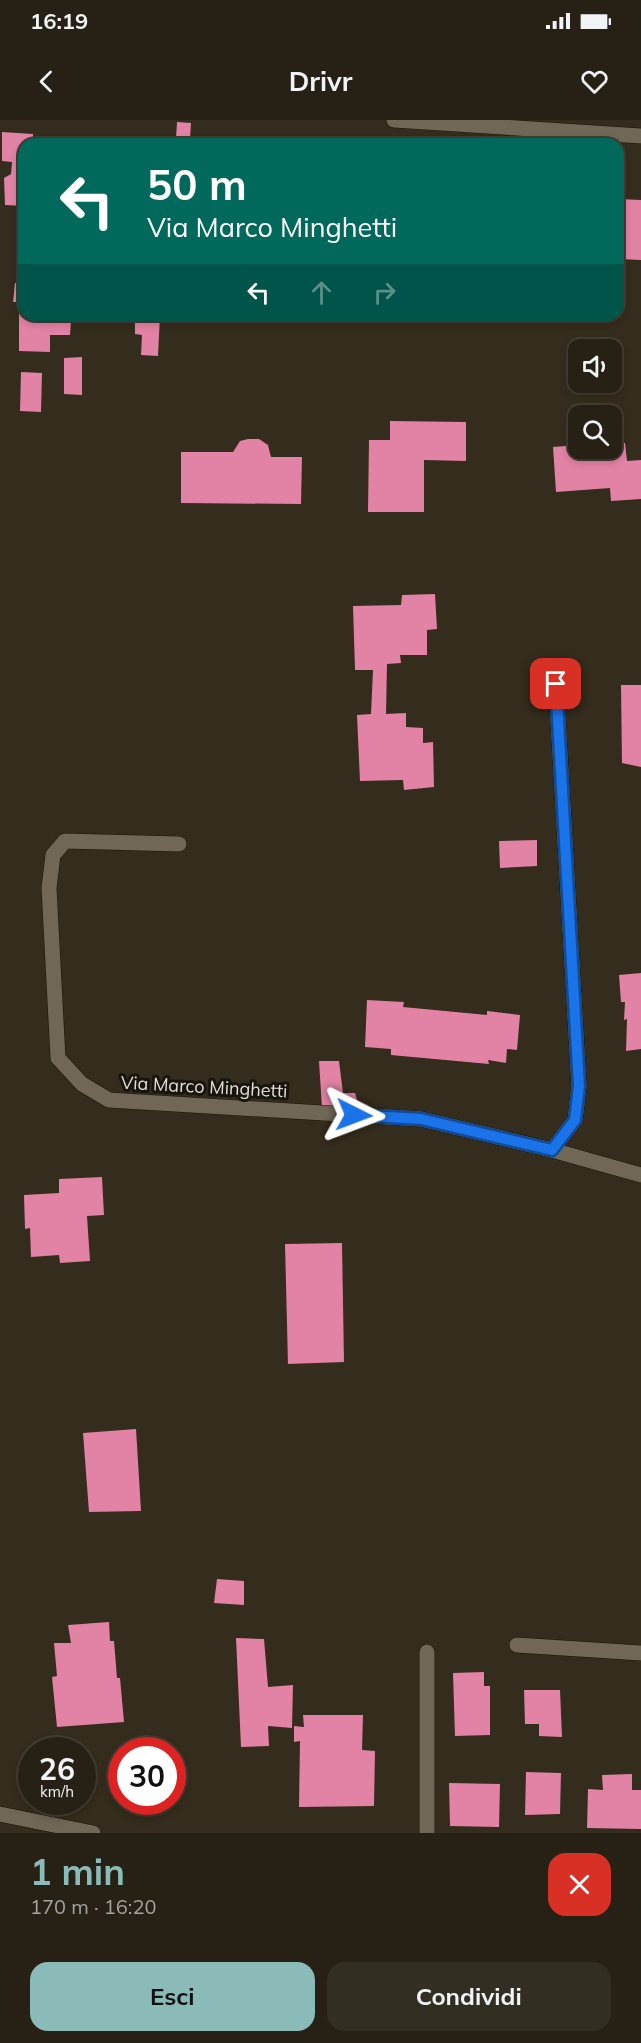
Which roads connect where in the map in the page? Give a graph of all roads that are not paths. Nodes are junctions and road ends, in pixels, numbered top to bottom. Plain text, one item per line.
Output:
1 (394, 120) edge
2 (641, 136) edge
3 (556, 684) dead end
4 (179, 844) dead end
5 (552, 1150) junction
6 (641, 1175) edge
7 (517, 1645) dead end
8 (427, 1652) dead end
9 (641, 1653) edge
10 (0, 1815) edge
11 (93, 1833) edge
12 (428, 1833) edge

1 - 2 street
3 - 5 street
4 - 5 street, Via Marco Minghetti
5 - 6 street, Via Marco Minghetti
7 - 9 street
8 - 12 street
10 - 11 street

